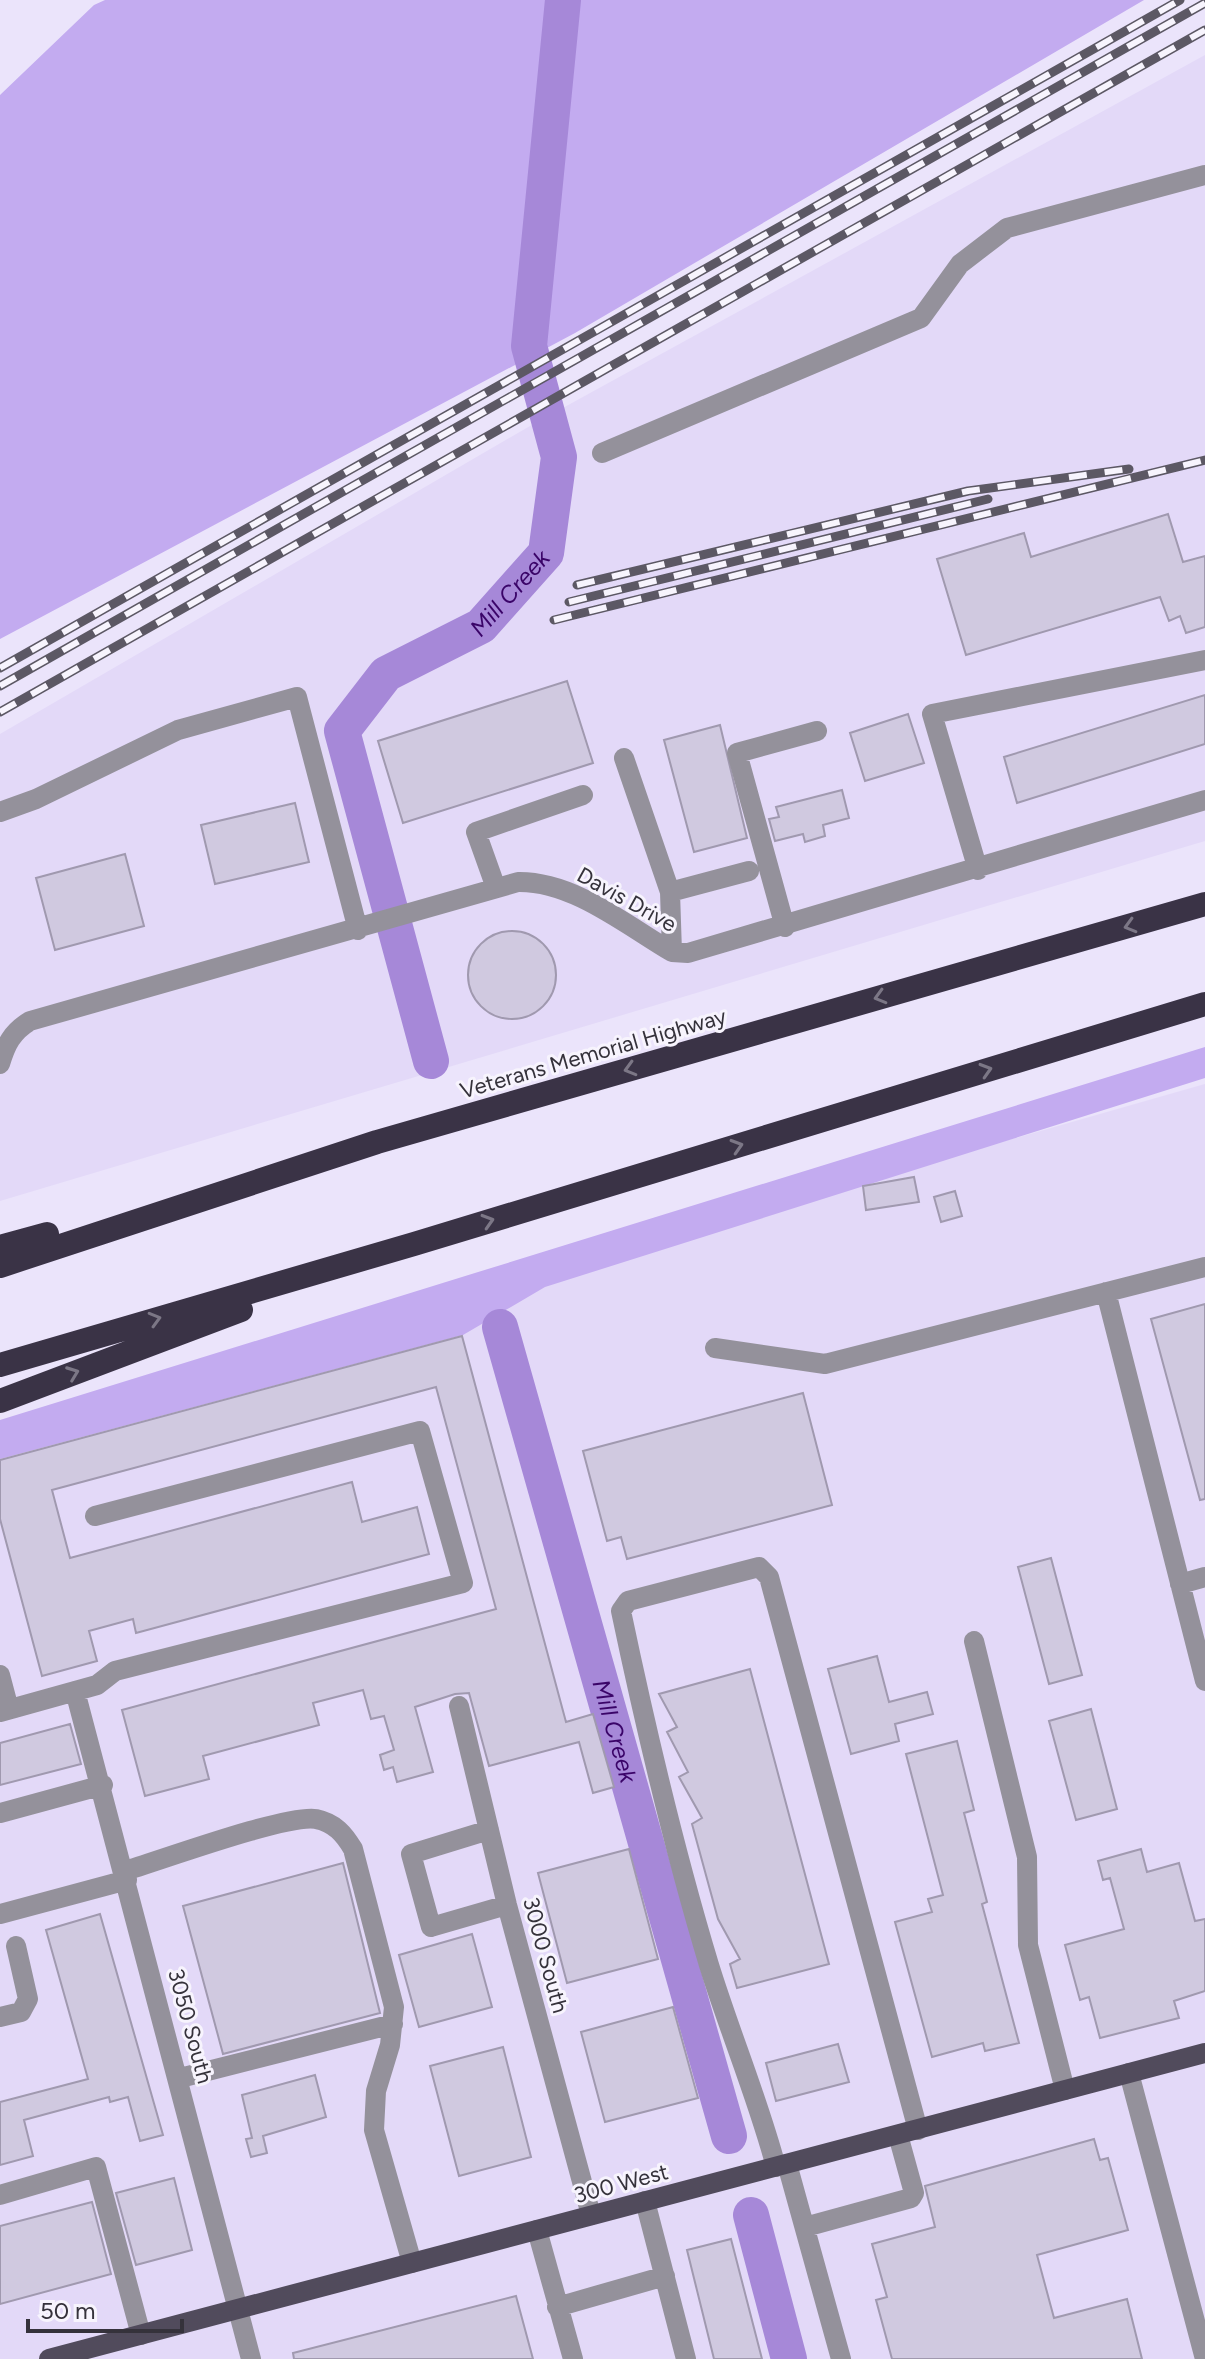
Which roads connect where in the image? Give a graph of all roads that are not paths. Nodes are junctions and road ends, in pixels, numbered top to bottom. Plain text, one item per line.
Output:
1 (1205, 175) edge
2 (602, 453) dead end
3 (1205, 660) edge
4 (817, 731) dead end
5 (624, 758) dead end
6 (583, 795) dead end
7 (1205, 800) edge
8 (0, 812) edge
9 (978, 870) junction
10 (749, 871) dead end
11 (496, 888) junction
12 (670, 892) junction
13 (1205, 904) edge
14 (366, 927) junction
15 (785, 927) junction
16 (672, 952) junction
17 (1205, 1004) edge
18 (0, 1064) edge
19 (377, 1142) junction
20 (414, 1244) junction
21 (0, 1247) edge
22 (0, 1266) edge
23 (1205, 1267) edge
24 (1106, 1292) junction
25 (715, 1348) dead end
26 (0, 1365) edge
27 (0, 1401) edge
28 (95, 1516) dead end
29 (1205, 1577) edge
30 (1180, 1584) junction
31 (974, 1641) dead end
32 (0, 1675) edge
33 (1205, 1681) edge
34 (75, 1691) junction
35 (459, 1706) dead end
36 (5, 1710) edge
37 (103, 1785) junction
38 (0, 1813) edge
39 (489, 1830) junction
40 (126, 1876) junction
41 (507, 1905) junction
42 (0, 1914) edge
43 (16, 1946) dead end
44 (0, 2017) edge
45 (393, 2024) junction
46 (1205, 2053) edge
47 (1129, 2073) junction
48 (180, 2078) junction
49 (1065, 2090) junction
50 (908, 2132) junction
51 (782, 2166) junction
52 (0, 2195) edge
53 (645, 2201) junction
54 (591, 2215) junction
55 (805, 2227) junction
56 (537, 2230) junction
57 (412, 2263) junction
58 (665, 2276) junction
59 (557, 2307) junction
60 (240, 2308) junction
61 (141, 2335) junction
62 (84, 2354) edge
63 (49, 2359) edge
64 (251, 2359) edge
65 (573, 2359) edge
66 (686, 2359) edge
67 (841, 2359) edge
68 (1205, 2359) edge

1 - 2 street
3 - 9 street
4 - 15 street
5 - 12 street
6 - 11 street
7 - 9 street, Davis Drive
8 - 14 street
9 - 15 street, Davis Drive
10 - 12 street
11 - 14 street, Davis Drive
11 - 16 street, Davis Drive
12 - 16 street
13 -> 19 highway, Veterans Memorial Highway
14 - 18 street, Davis Drive
15 - 16 street, Davis Drive
20 -> 17 highway
19 - 21 highway
19 - 22 highway, Veterans Memorial Highway
26 -> 20 highway
27 -> 20 highway
23 - 24 street
24 - 25 street
24 - 30 street
28 - 34 street
29 - 30 street
30 - 33 street
31 - 49 street
32 - 36 street
34 - 36 street
34 - 37 street, 3050 South
35 - 39 street, 3000 South
37 - 38 street
37 - 40 street, 3050 South
39 - 41 street, 3000 South
39 - 41 street
40 - 42 street
40 - 45 street
40 - 48 street, 3050 South
41 - 54 street, 3000 South
43 - 44 street
45 - 48 street
45 - 57 street
46 - 47 main road, 300 West
47 - 49 main road, 300 West
47 - 68 street
48 - 60 street, 3050 South
49 - 50 main road, 300 West
50 - 51 main road, 300 West
50 - 51 street
50 - 55 street
51 - 53 main road, 300 West
51 - 55 street
52 - 61 street
53 - 54 main road, 300 West
53 - 58 street
54 - 56 main road, 300 West
55 - 67 street
56 - 57 main road, 300 West
56 - 59 street
57 - 60 main road, 300 West
58 - 59 street
58 - 66 street
59 - 65 street
60 - 61 main road, 300 West
60 - 64 street, 3050 South
61 - 62 main road, 300 West
62 - 63 main road, 300 West

